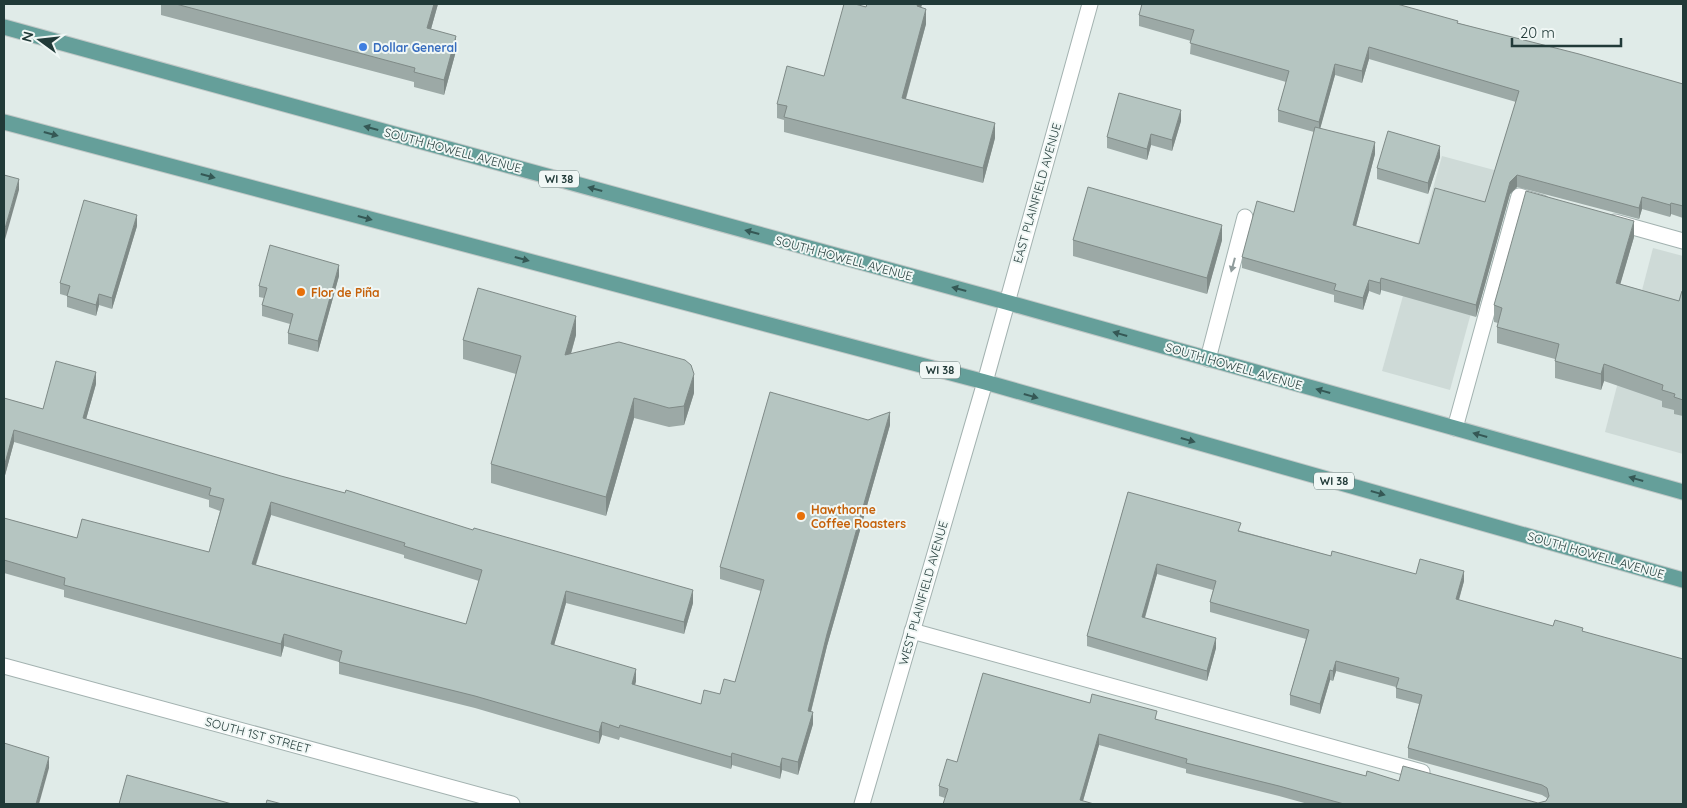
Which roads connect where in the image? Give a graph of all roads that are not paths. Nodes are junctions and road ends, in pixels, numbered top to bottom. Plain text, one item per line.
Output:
1 (1090, 4) edge
2 (4, 27) edge
3 (4, 122) edge
4 (1555, 206) edge
5 (1246, 217) dead end
6 (1601, 218) edge
7 (1683, 241) edge
8 (1006, 302) junction
9 (1208, 359) junction
10 (985, 382) junction
11 (1455, 428) junction
12 (1683, 492) edge
13 (1683, 580) edge
14 (912, 631) junction
15 (4, 666) edge
16 (1434, 775) edge
17 (512, 804) edge
18 (862, 804) edge

1 - 8 street, EAST PLAINFIELD AVENUE
8 -> 2 main road, SOUTH HOWELL AVENUE / WI 38
3 -> 10 main road, SOUTH HOWELL AVENUE / WI 38
4 - 11 street
5 -> 9 street
6 - 7 street
9 -> 8 main road, SOUTH HOWELL AVENUE / WI 38
8 - 10 street, EAST PLAINFIELD AVENUE
11 -> 9 main road, SOUTH HOWELL AVENUE / WI 38
10 -> 13 main road, SOUTH HOWELL AVENUE / WI 38
10 - 14 street, WEST PLAINFIELD AVENUE
12 -> 11 main road, SOUTH HOWELL AVENUE / WI 38
14 - 16 street
14 - 18 street, WEST PLAINFIELD AVENUE
15 - 17 street, SOUTH 1ST STREET

